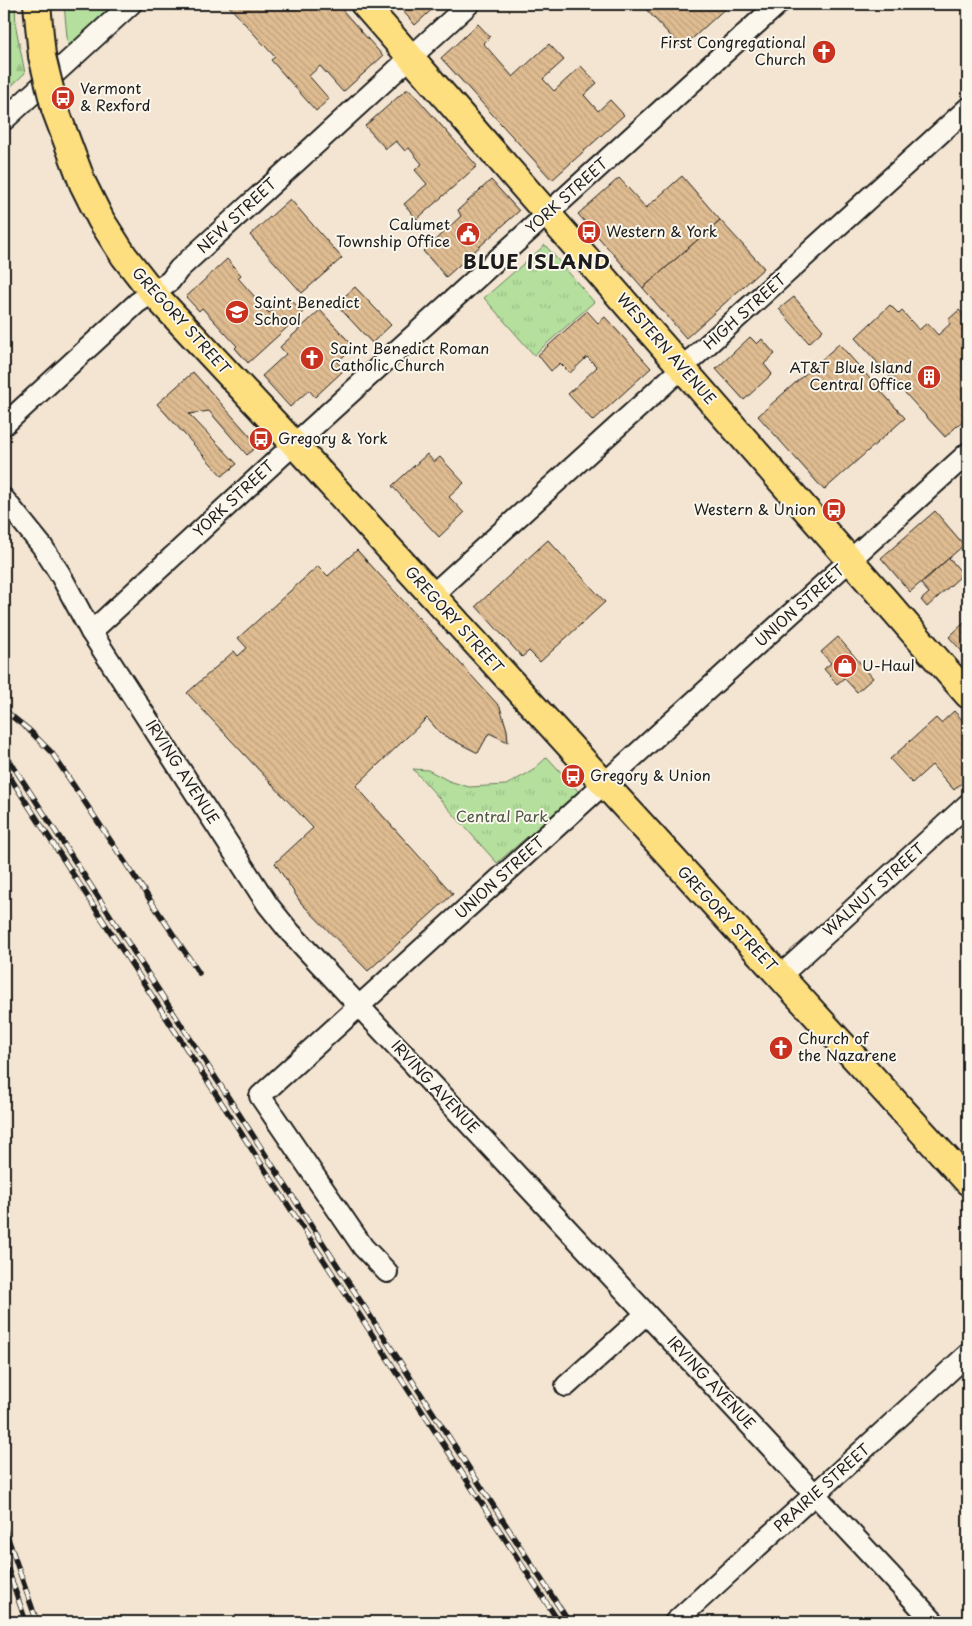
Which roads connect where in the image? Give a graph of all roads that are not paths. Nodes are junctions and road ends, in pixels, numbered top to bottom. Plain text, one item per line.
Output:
1 (37, 4) edge
2 (131, 4) edge
3 (364, 4) edge
4 (469, 4) edge
5 (778, 4) edge
6 (411, 57) junction
7 (968, 108) edge
8 (4, 120) edge
9 (548, 213) junction
10 (152, 292) junction
11 (683, 368) junction
12 (4, 425) edge
13 (294, 444) junction
14 (968, 453) edge
15 (4, 499) edge
16 (851, 560) junction
17 (431, 596) junction
18 (91, 632) junction
19 (968, 695) edge
20 (604, 784) junction
21 (968, 804) edge
22 (780, 976) junction
23 (360, 1006) junction
24 (968, 1182) edge
25 (387, 1272) dead end
26 (646, 1314) junction
27 (968, 1354) edge
28 (566, 1386) dead end
29 (815, 1494) junction
30 (675, 1622) edge
31 (934, 1622) edge

1 - 10 main road, GREGORY STREET, bridge
2 - 8 street
3 - 6 main road, WESTERN AVENUE
4 - 6 street, NEW STREET
5 - 9 street, YORK STREET
6 - 9 main road, WESTERN AVENUE
6 - 10 street, NEW STREET
7 - 11 street, HIGH STREET
9 - 11 main road, WESTERN AVENUE
9 - 13 street, YORK STREET
10 - 12 street, NEW STREET
10 - 13 main road, GREGORY STREET
11 - 16 main road, WESTERN AVENUE
11 - 17 street, HIGH STREET
13 - 17 main road, GREGORY STREET
13 - 18 street, YORK STREET
14 - 16 street, UNION STREET
15 - 18 street, IRVING AVENUE
16 - 19 main road, WESTERN AVENUE
16 - 20 street, UNION STREET
17 - 20 main road, GREGORY STREET
18 - 23 street, IRVING AVENUE
20 - 22 main road, GREGORY STREET
20 - 23 street, UNION STREET
21 - 22 street, WALNUT STREET
22 - 24 main road, GREGORY STREET
23 - 25 street, UNION STREET
23 - 26 street, IRVING AVENUE
26 - 28 street
26 - 29 street, IRVING AVENUE
27 - 29 street, PRAIRIE STREET
29 - 30 street, PRAIRIE STREET
29 - 31 street, IRVING AVENUE

